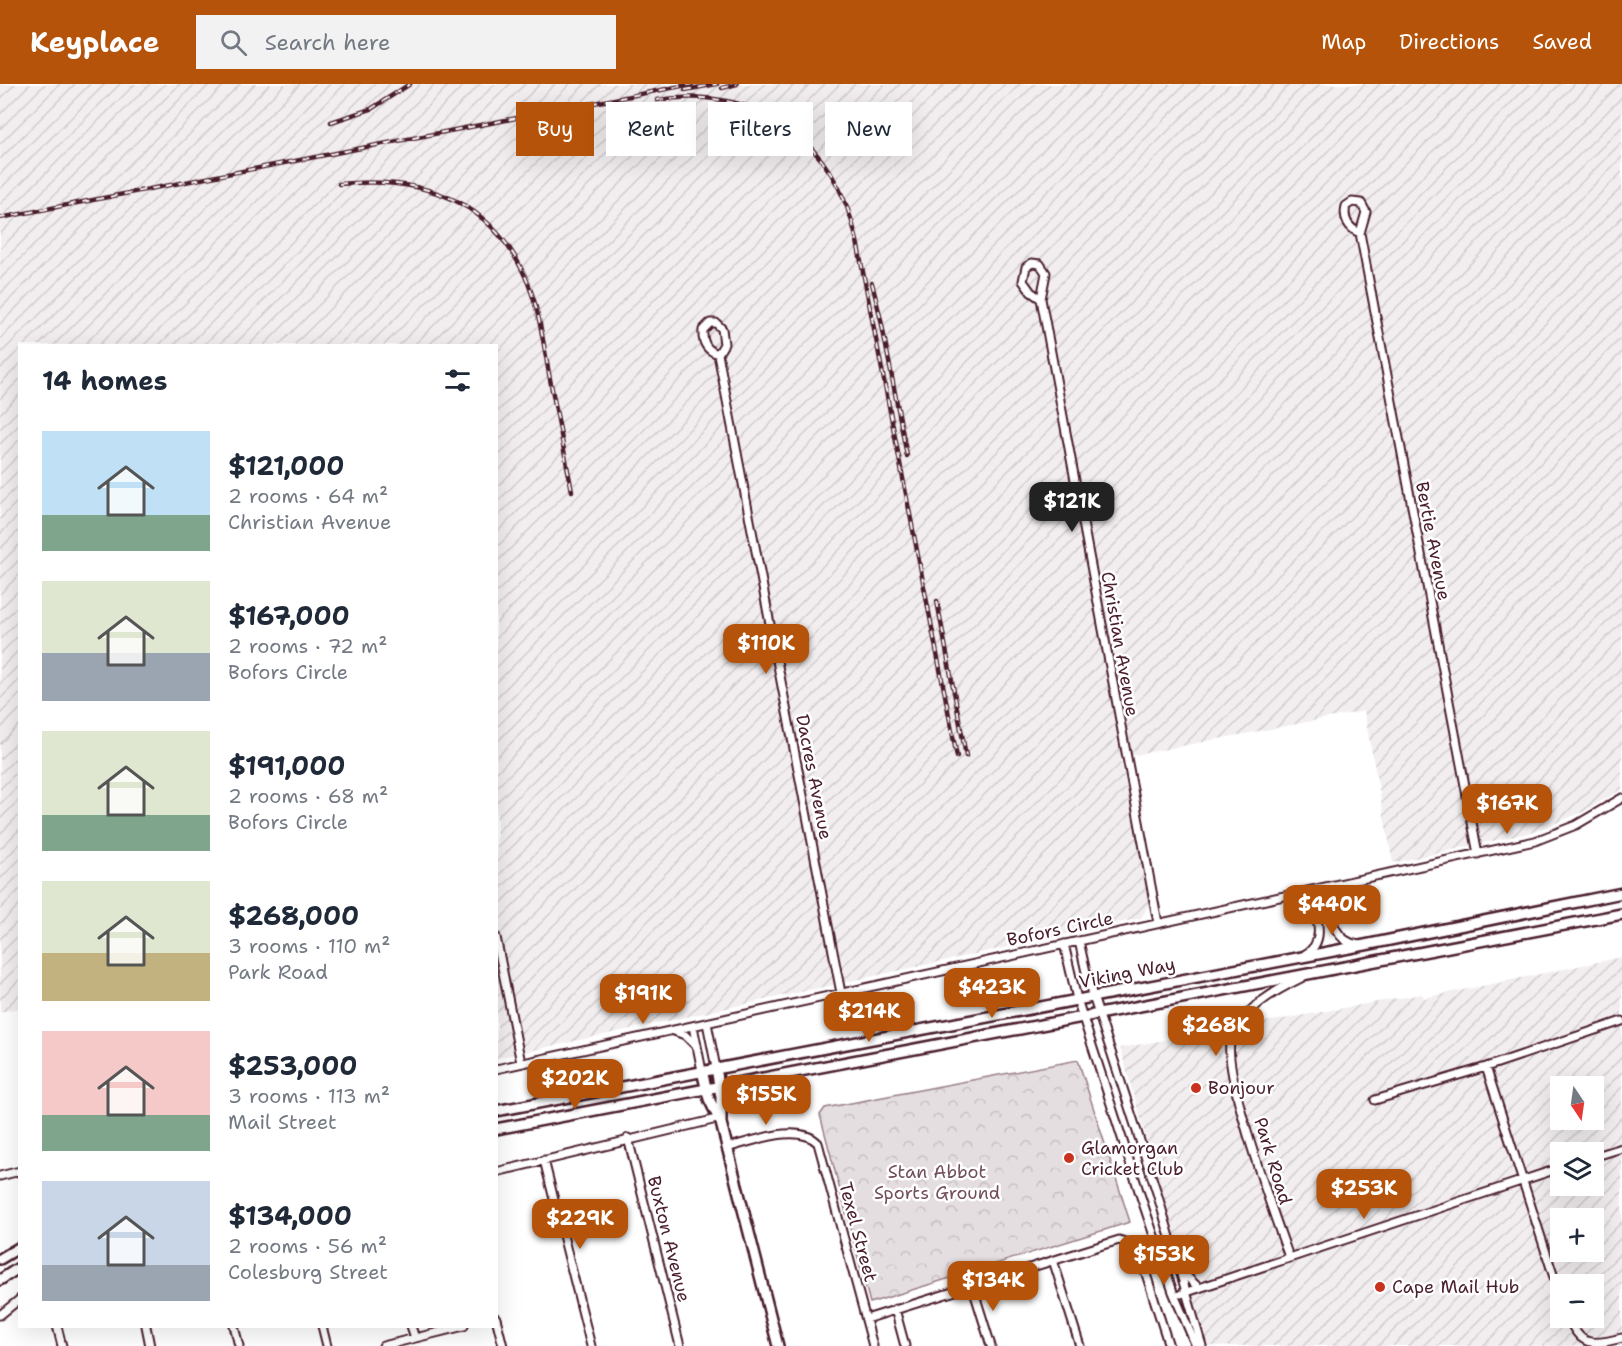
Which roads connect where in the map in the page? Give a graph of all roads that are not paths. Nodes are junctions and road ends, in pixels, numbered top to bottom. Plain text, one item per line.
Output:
1 (1360, 233) dead end
2 (1041, 299) junction
3 (718, 354) dead end
4 (1622, 798) edge
5 (1478, 854) junction
6 (1326, 888) junction
7 (1310, 891) junction
8 (1622, 893) edge
9 (1622, 914) edge
10 (1158, 923) junction
11 (1079, 941) junction
12 (1064, 944) junction
13 (1365, 945) junction
14 (498, 947) edge
15 (1296, 958) junction
16 (1316, 971) junction
17 (841, 993) junction
18 (1093, 996) junction
19 (1077, 999) junction
20 (1099, 1012) junction
21 (1083, 1016) junction
22 (1622, 1021) edge
23 (707, 1023) junction
24 (693, 1026) junction
25 (671, 1031) junction
26 (698, 1048) junction
27 (521, 1063) junction
28 (1486, 1067) junction
29 (716, 1068) junction
30 (498, 1069) edge
31 (702, 1071) junction
32 (720, 1086) junction
33 (706, 1088) junction
34 (1375, 1100) dead end
35 (498, 1111) edge
36 (720, 1120) junction
37 (498, 1129) edge
38 (628, 1138) junction
39 (726, 1148) junction
40 (1622, 1148) edge
41 (1604, 1154) edge
42 (544, 1160) junction
43 (1550, 1171) edge
44 (18, 1172) edge
45 (498, 1172) edge
46 (0, 1176) edge
47 (1523, 1180) junction
48 (18, 1248) edge
49 (1288, 1257) junction
50 (0, 1259) edge
51 (1053, 1260) junction
52 (18, 1268) edge
53 (1178, 1268) junction
54 (1553, 1274) edge
55 (0, 1280) edge
56 (972, 1285) junction
57 (1199, 1288) junction
58 (1185, 1292) junction
59 (1174, 1295) junction
60 (18, 1301) edge
61 (895, 1310) junction
62 (0, 1316) edge
63 (866, 1319) junction
64 (498, 1326) edge
65 (58, 1328) edge
66 (146, 1328) edge
67 (234, 1328) edge
68 (322, 1328) edge
69 (412, 1328) edge
70 (456, 1328) edge
71 (1573, 1328) edge
72 (415, 1338) junction
73 (1622, 1338) edge
74 (62, 1346) edge
75 (150, 1346) edge
76 (239, 1346) edge
77 (327, 1346) edge
78 (383, 1346) edge
79 (503, 1346) edge
80 (591, 1346) edge
81 (681, 1346) edge
82 (778, 1346) edge
83 (873, 1346) edge
84 (905, 1346) edge
85 (991, 1346) edge
86 (1080, 1346) edge
87 (1169, 1346) edge
88 (1196, 1346) edge
89 (1202, 1346) edge

1 - 5 street, Bertie Avenue
2 - 2 street, Christian Avenue
2 - 10 street, Christian Avenue
3 - 17 street, Dacres Avenue
4 - 5 street, Bofors Circle
5 - 6 street, Bofors Circle
6 - 7 street, Bofors Circle
6 - 13 street
7 - 10 street, Bofors Circle
7 - 15 street
8 - 13 main road, Viking Way
9 - 16 main road, Viking Way
10 - 11 street, Bofors Circle
11 - 12 street, Bofors Circle
11 - 18 street
12 - 17 street, Bofors Circle
12 - 19 street
13 - 15 main road, Viking Way
14 - 27 street
15 - 18 main road, Viking Way
16 - 20 main road, Viking Way
16 - 49 street, Park Road
17 - 23 street, Bofors Circle
18 - 19 main road, Viking Way
18 - 20 street
19 - 21 street
19 - 29 main road, Viking Way
20 - 21 main road, Viking Way
20 - 53 street
21 - 32 main road, Viking Way
21 - 59 street
22 - 28 street
23 - 24 street, Bofors Circle
23 - 29 street
24 - 25 street, Bofors Circle
24 - 26 street
25 - 26 street
25 - 27 street, Bofors Circle
26 - 31 street
27 - 30 street, Bofors Circle
28 - 34 street
28 - 47 street
29 - 31 main road, Viking Way
29 - 32 main road
31 - 33 main road
31 - 35 main road, Viking Way
32 - 33 main road, Viking Way
32 - 36 main road
33 - 36 main road
33 - 37 main road, Viking Way
36 - 38 street
36 - 39 main road
38 - 42 street
38 - 81 street, Buxton Avenue
39 - 63 street, Texel Street
39 - 82 main road
40 - 41 street
42 - 45 street
42 - 80 street
43 - 47 street
44 - 46 street
47 - 49 street
47 - 54 street
48 - 50 main road
49 - 57 street
51 - 56 street
51 - 86 street
51 - 87 street
52 - 55 main road
53 - 57 street
53 - 58 street
56 - 61 street
56 - 85 street
57 - 58 street
58 - 59 street
58 - 89 street
59 - 88 street
60 - 62 street
61 - 63 street
61 - 84 street
63 - 83 street, Texel Street
64 - 79 street
65 - 74 street
66 - 75 street
67 - 76 street
68 - 77 street
69 - 72 street
70 - 72 street
71 - 73 street
72 - 78 street

